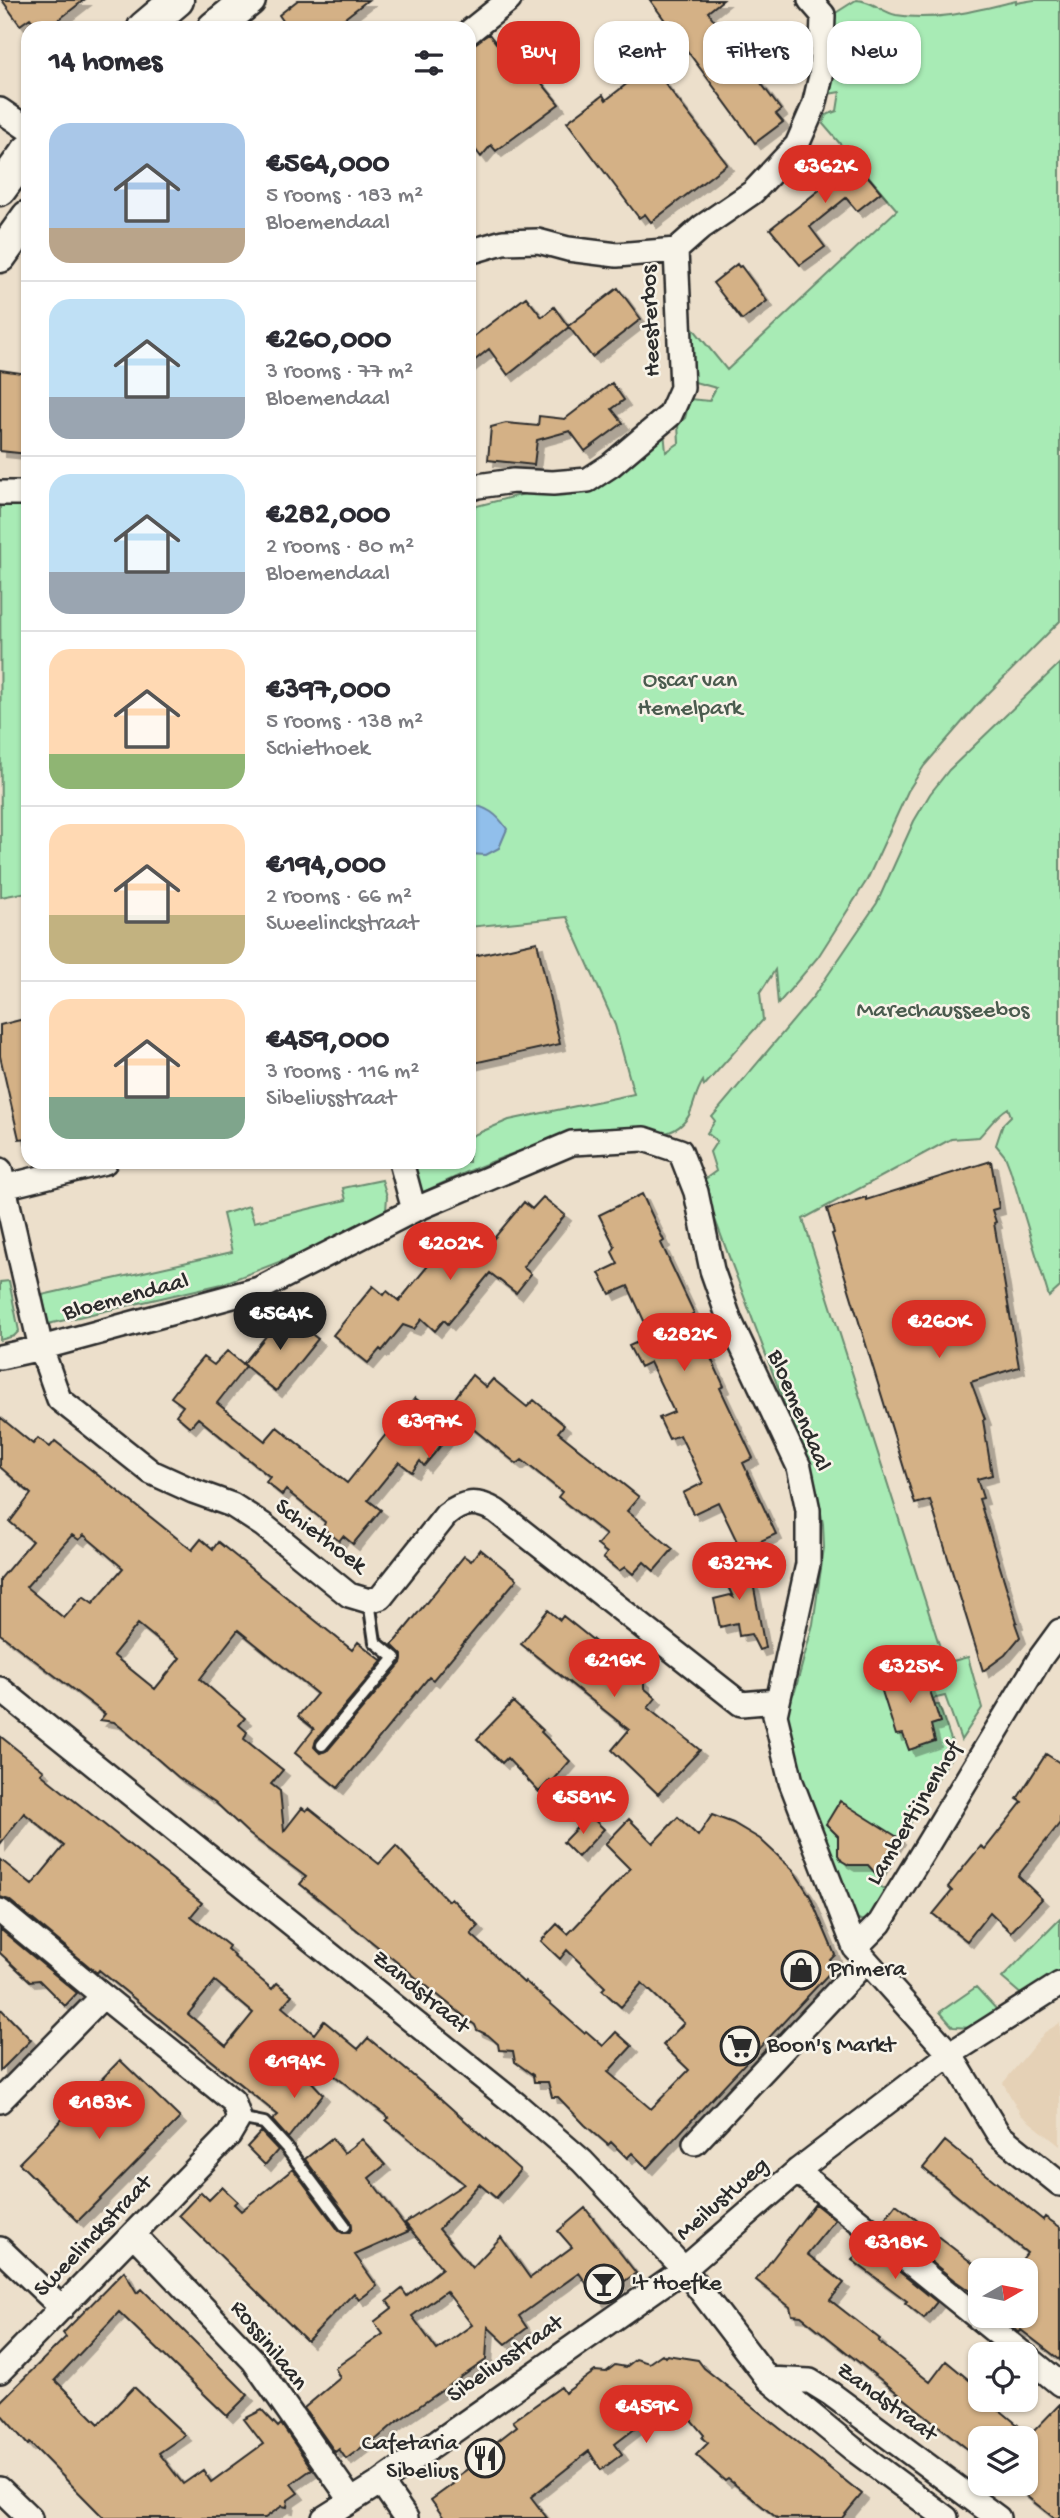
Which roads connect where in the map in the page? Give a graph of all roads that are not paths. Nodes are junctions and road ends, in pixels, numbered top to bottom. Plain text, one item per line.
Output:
1 (177, 0) edge
2 (249, 0) edge
3 (509, 0) edge
4 (810, 0) edge
5 (152, 21) edge
6 (223, 21) edge
7 (476, 26) edge
8 (0, 110) edge
9 (21, 124) edge
10 (21, 160) edge
11 (0, 189) edge
12 (21, 227) edge
13 (476, 250) edge
14 (676, 250) junction
15 (0, 256) edge
16 (476, 487) edge
17 (0, 493) edge
18 (21, 493) edge
19 (63, 1169) edge
20 (403, 1169) edge
21 (2, 1179) edge
22 (414, 1210) junction
23 (41, 1348) junction
24 (0, 1357) edge
25 (369, 1601) junction
26 (1060, 1631) edge
27 (0, 1689) edge
28 (777, 1701) junction
29 (322, 1745) dead end
30 (0, 1911) edge
31 (861, 1955) junction
32 (1060, 1984) edge
33 (103, 1996) junction
34 (950, 2054) junction
35 (0, 2101) edge
36 (239, 2118) junction
37 (695, 2143) dead end
38 (797, 2171) junction
39 (1060, 2184) edge
40 (345, 2226) dead end
41 (133, 2234) junction
42 (0, 2249) edge
43 (684, 2269) junction
44 (62, 2308) junction
45 (1008, 2342) edge
46 (1038, 2366) edge
47 (0, 2371) edge
48 (768, 2379) junction
49 (1060, 2384) edge
50 (381, 2482) junction
51 (0, 2489) edge
52 (351, 2500) junction
53 (30, 2518) edge
54 (324, 2518) edge
55 (406, 2518) edge
56 (946, 2518) edge
57 (998, 2518) edge

1 - 5 street
2 - 6 street
3 - 7 street
4 - 14 street
8 - 9 street
10 - 11 street
12 - 15 street
13 - 14 street
14 - 16 street, Heesterbos
17 - 18 street
19 - 21 street, Bloemendaal
20 - 22 street
21 - 23 street, Bloemendaal
22 - 23 street, Bloemendaal
22 - 28 street, Bloemendaal
23 - 24 street, Bloemendaal
23 - 25 street, Schiethoek
25 - 28 street, Schiethoek
25 - 29 lane
26 - 31 street, Lambertijnenhof
27 - 43 street, Zandstraat
28 - 31 street, Bloemendaal
30 - 33 street
31 - 34 street, Bloemendaal
31 - 37 street
32 - 34 street, Meilustweg
33 - 35 street
33 - 36 street
34 - 38 street, Meilustweg
34 - 39 street, Bloemendaal
36 - 40 lane
36 - 41 street, Sweelinckstraat
38 - 43 street, Meilustweg
38 - 45 street, Meilustweg
41 - 44 street, Sweelinckstraat
41 - 52 street, Rossinilaan
42 - 44 street
43 - 48 street, Zandstraat
43 - 50 street, Sibeliusstraat
44 - 47 street, Sweelinckstraat
46 - 49 street, Meilustweg
48 - 56 street, Zandstraat
48 - 57 street, Zandstraat
50 - 52 street, Sibeliusstraat
50 - 55 street
51 - 53 street
52 - 54 street, Sibeliusstraat

